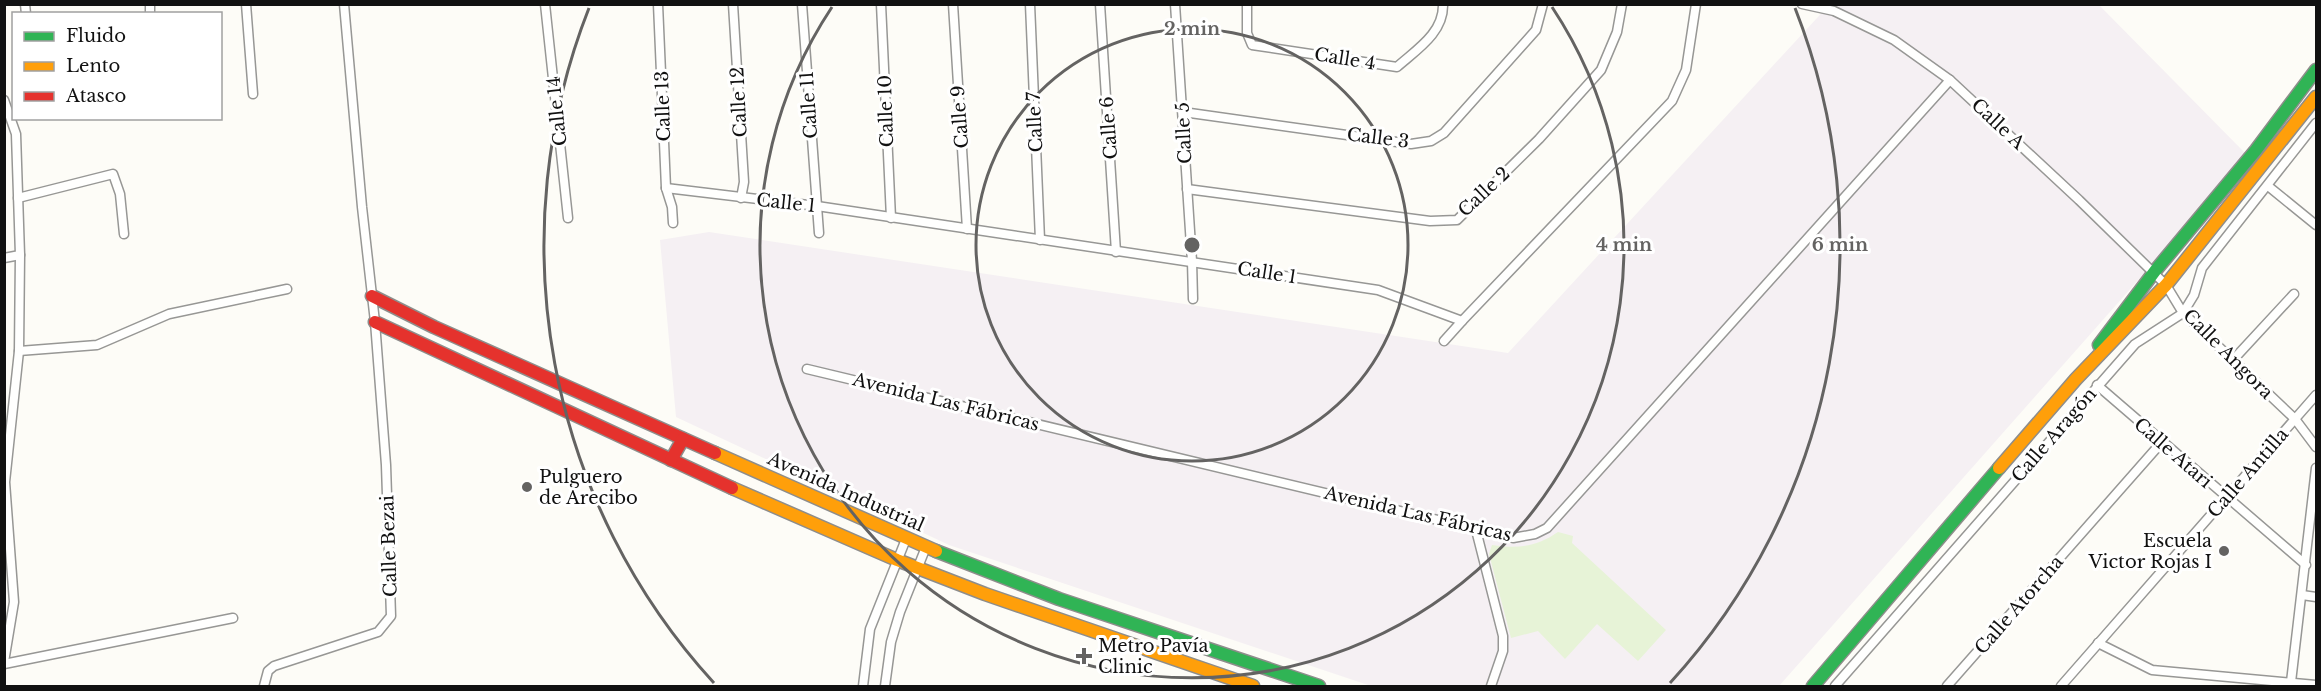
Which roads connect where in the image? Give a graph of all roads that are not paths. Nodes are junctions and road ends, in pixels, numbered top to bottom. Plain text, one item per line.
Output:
1 (246, 4) edge
2 (344, 4) edge
3 (545, 4) edge
4 (658, 4) edge
5 (733, 4) edge
6 (802, 4) edge
7 (881, 4) edge
8 (953, 4) edge
9 (1030, 4) edge
10 (1100, 4) edge
11 (1175, 4) edge
12 (1247, 4) edge
13 (1443, 4) edge
14 (1543, 4) edge
15 (1622, 4) edge
16 (1696, 4) edge
17 (1802, 4) edge
18 (2316, 70) edge
19 (1950, 80) junction
20 (253, 94) dead end
21 (2316, 97) edge
22 (4, 100) edge
23 (1183, 112) junction
24 (2316, 123) edge
25 (2268, 186) junction
26 (666, 188) junction
27 (1187, 189) junction
28 (18, 198) junction
29 (741, 198) junction
30 (817, 206) junction
31 (568, 218) dead end
32 (891, 218) junction
33 (673, 223) dead end
34 (2316, 225) edge
35 (967, 229) junction
36 (819, 233) dead end
37 (123, 234) dead end
38 (1040, 240) junction
39 (1116, 252) junction
40 (20, 255) junction
41 (4, 258) edge
42 (1192, 261) junction
43 (2154, 273) junction
44 (2166, 285) junction
45 (287, 289) dead end
46 (2294, 294) dead end
47 (372, 296) junction
48 (1193, 299) dead end
49 (2183, 313) junction
50 (1462, 321) junction
51 (375, 322) junction
52 (434, 327) junction
53 (1444, 341) dead end
54 (425, 345) junction
55 (19, 351) junction
56 (2232, 362) junction
57 (807, 369) dead end
58 (2076, 379) junction
59 (2097, 385) junction
60 (2316, 395) edge
61 (2295, 419) junction
62 (683, 439) junction
63 (2161, 443) junction
64 (2316, 447) edge
65 (671, 460) junction
66 (2316, 468) edge
67 (5, 482) edge
68 (2226, 498) junction
69 (1476, 530) junction
70 (906, 539) junction
71 (926, 547) junction
72 (898, 560) junction
73 (2306, 565) junction
74 (918, 568) junction
75 (2302, 595) junction
76 (2316, 597) edge
77 (233, 618) dead end
78 (2098, 643) junction
79 (4, 663) edge
80 (2291, 682) junction
81 (1821, 684) edge
82 (2316, 685) edge
83 (264, 687) edge
84 (863, 687) edge
85 (885, 687) edge
86 (1253, 687) edge
87 (1319, 687) edge
88 (1491, 687) edge
89 (1835, 687) edge
90 (1947, 687) edge
91 (2061, 687) edge

1 - 20 street
2 - 47 street, Calle Bezai
3 - 31 street, Calle 14
4 - 26 street, Calle 13
5 - 29 street, Calle 12
6 - 30 street, Calle 11
7 - 32 street, Calle 10
8 - 35 street, Calle 9
9 - 38 street, Calle 7
10 - 39 street, Calle 6
11 - 23 street, Calle 5
12 - 13 street, Calle 4
14 - 23 street, Calle 3
15 - 27 street, Calle 2
16 - 50 street
17 - 19 street, Calle A
18 - 43 street
19 - 43 street, Calle A
19 - 69 street, Avenida Las Fábricas
21 - 44 street
22 - 28 street
23 - 27 street, Calle 5
24 - 25 street
25 - 34 street
25 - 49 street
26 - 29 street, Calle 1
26 - 33 street, Calle 13
27 - 42 street, Calle 5
28 - 37 street
28 - 40 street
29 - 30 street, Calle 1
30 - 32 street, Calle 1
30 - 36 street, Calle 11
32 - 35 street, Calle 1
35 - 38 street, Calle 1
38 - 39 street, Calle 1
39 - 42 street, Calle 1
40 - 41 street
40 - 55 street
42 - 48 street, Calle 5
42 - 50 street, Calle 1
43 - 44 street, Calle A
43 - 58 street
44 - 49 street, Calle Angora
44 - 58 street
45 - 55 street
46 - 56 street
47 - 51 street, Calle Bezai
47 - 52 street, Avenida Industrial
49 - 56 street, Calle Angora
49 - 59 street, Calle Aragón
50 - 53 street
51 - 54 street
51 - 83 street, Calle Bezai
52 - 54 street
52 - 62 street, Avenida Industrial
54 - 65 street
55 - 67 street
56 - 61 street, Calle Angora
57 - 69 street, Avenida Las Fábricas
58 - 81 street
59 - 63 street, Calle Atari
59 - 89 street, Calle Aragón
60 - 61 street, Calle Antilla
61 - 64 street, Calle Angora
61 - 68 street, Calle Antilla
62 - 65 street
62 - 70 street, Avenida Industrial
63 - 68 street, Calle Atari
63 - 90 street, Calle Atorcha
65 - 72 street
66 - 73 street
67 - 79 street
68 - 73 street, Calle Atari
68 - 78 street, Calle Antilla
69 - 88 street
70 - 71 street, Avenida Industrial
70 - 72 street
71 - 74 street
71 - 87 street, Avenida Industrial
72 - 74 street
72 - 84 street
73 - 75 street
74 - 85 street
74 - 86 street
75 - 76 street
75 - 80 street
77 - 79 street
78 - 80 street
78 - 91 street, Calle Antilla
80 - 82 street

